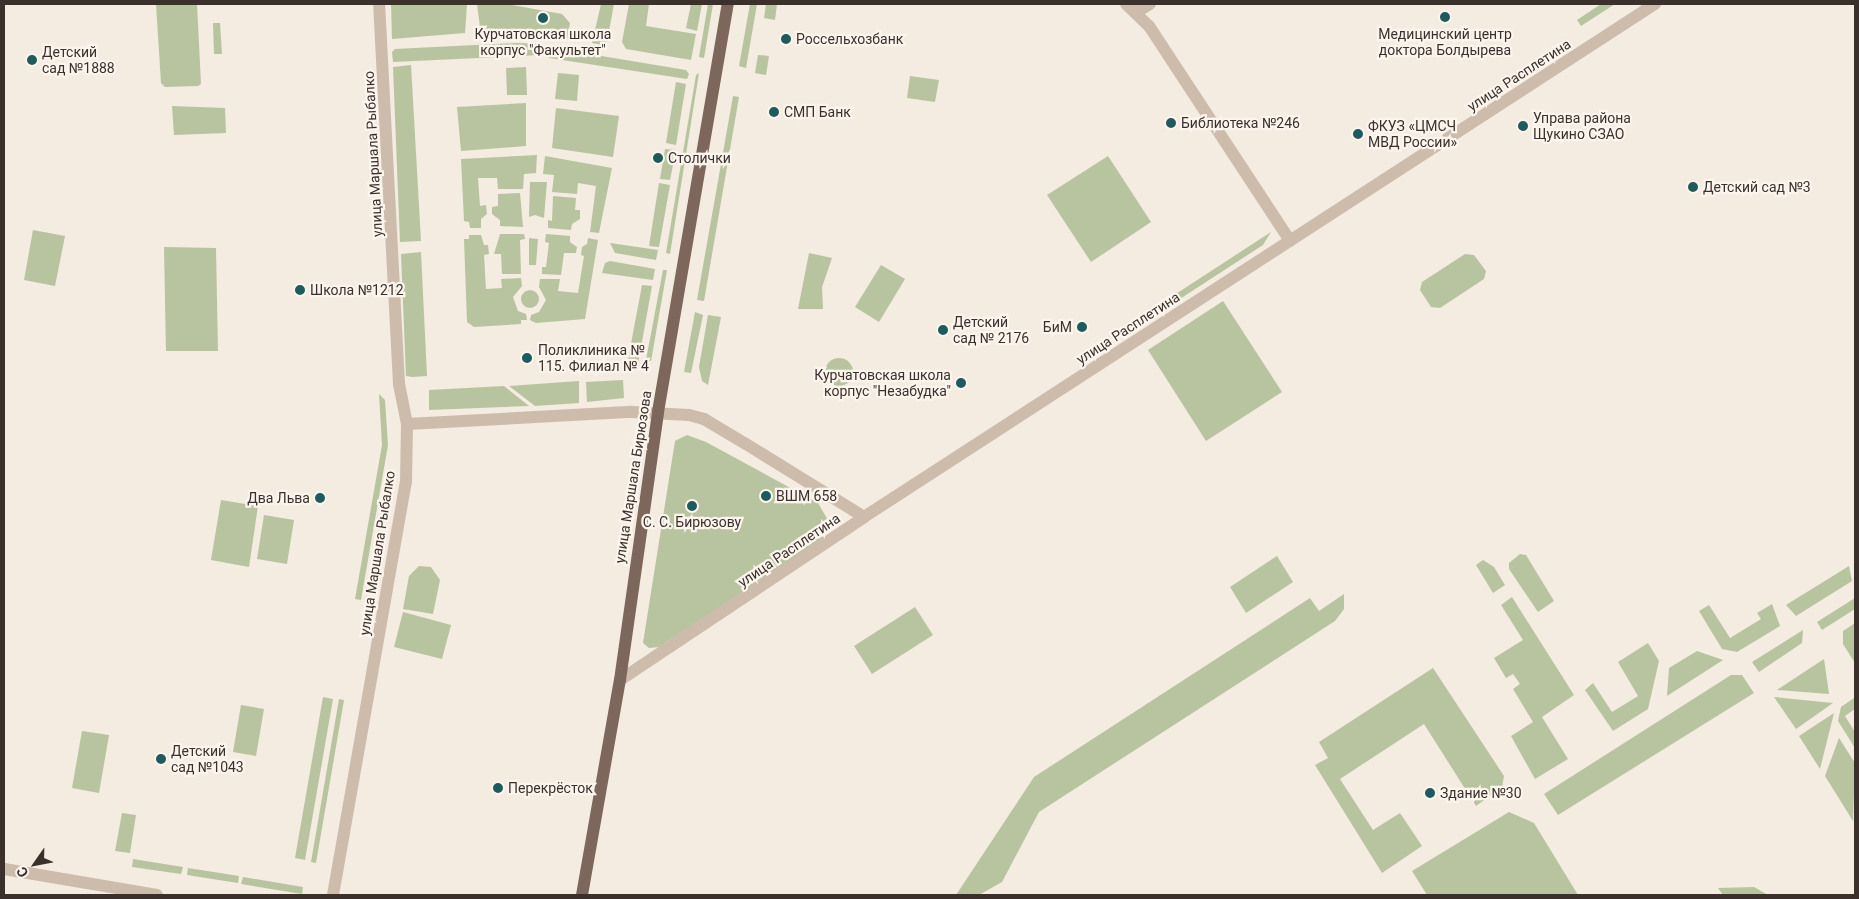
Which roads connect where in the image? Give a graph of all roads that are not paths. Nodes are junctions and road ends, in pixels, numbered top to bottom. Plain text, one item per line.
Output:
1 (379, 4) edge
2 (728, 4) edge
3 (1126, 4) edge
4 (1150, 4) edge
5 (1655, 4) edge
6 (1136, 12) junction
7 (1290, 241) junction
8 (658, 412) junction
9 (407, 424) junction
10 (864, 516) junction
11 (620, 680) junction
12 (4, 869) edge
13 (157, 895) edge
14 (333, 895) edge
15 (582, 895) edge

1 - 9 street, улица Маршала Рыбалко
2 - 8 main road, улица Маршала Бирюзова
3 - 6 street
4 - 6 street
5 - 7 street, улица Расплетина
6 - 7 street
7 - 10 street, улица Расплетина
8 - 9 street
8 - 10 street
8 - 11 main road, улица Маршала Бирюзова
9 - 14 street, улица Маршала Рыбалко
10 - 11 street, улица Расплетина
11 - 15 main road, улица Маршала Бирюзова
12 - 13 street

